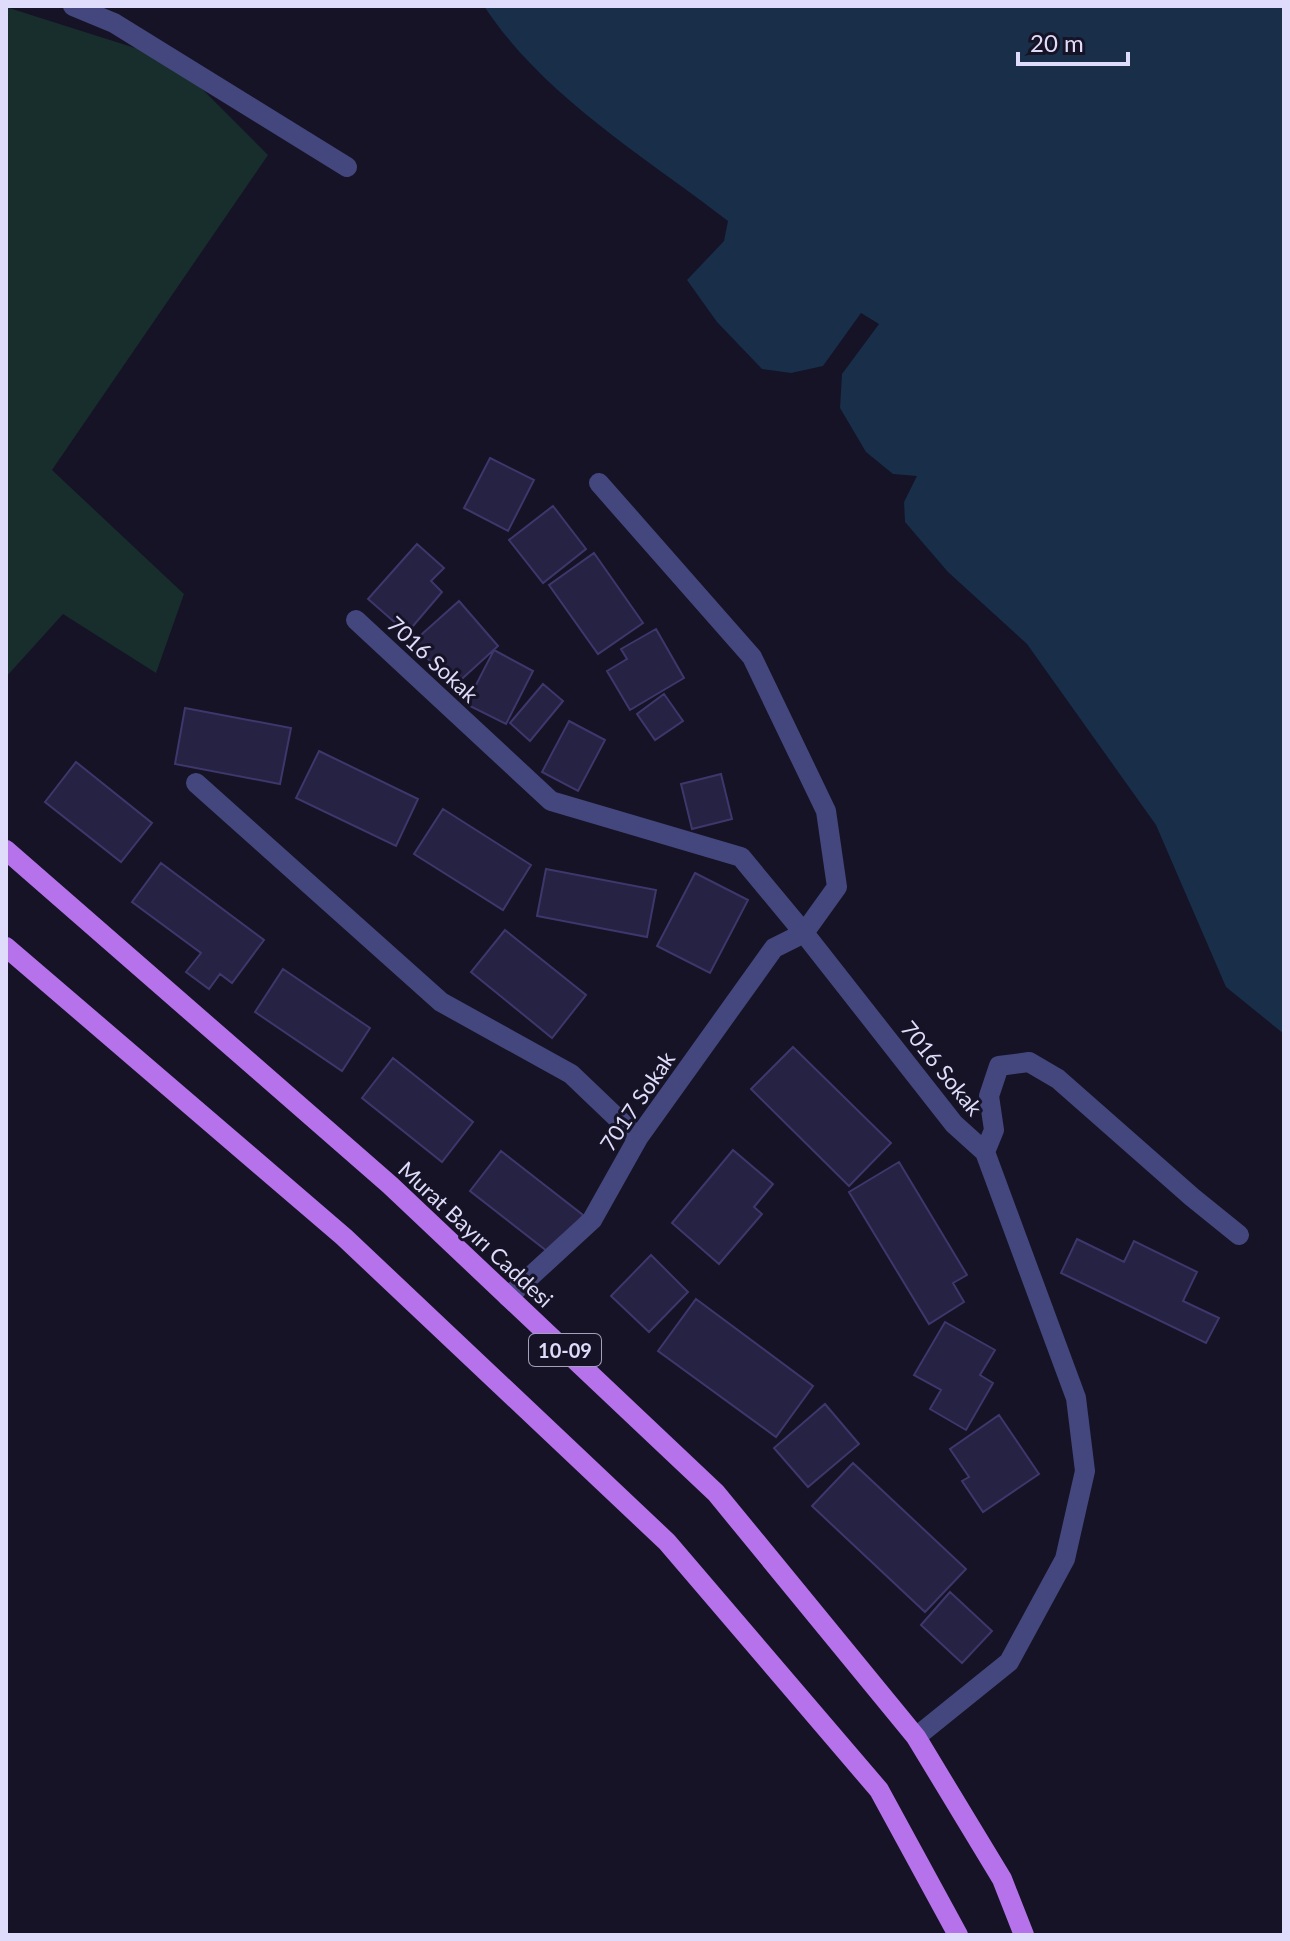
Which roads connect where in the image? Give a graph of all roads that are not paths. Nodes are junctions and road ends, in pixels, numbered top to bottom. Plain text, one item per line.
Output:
1 (73, 6) edge
2 (347, 167) dead end
3 (599, 483) dead end
4 (356, 620) dead end
5 (196, 783) dead end
6 (6, 850) edge
7 (804, 933) junction
8 (6, 947) edge
9 (638, 1138) junction
10 (985, 1152) junction
11 (1239, 1235) dead end
12 (508, 1297) junction
13 (916, 1737) junction
14 (958, 1935) edge
15 (1024, 1935) edge

1 - 2 street
3 - 7 street
4 - 7 street, 7016 Sokak
5 - 9 street
6 - 12 main road, Murat Bayırı Caddesi / 10-09
7 - 9 street, 7017 Sokak
7 - 10 street, 7016 Sokak
8 - 14 main road, 10-09
9 - 12 street, 7017 Sokak
10 - 11 street
10 - 13 street, 7016 Sokak
12 - 13 main road, Murat Bayırı Caddesi / 10-09
13 - 15 main road, Murat Bayırı Caddesi / 10-09

